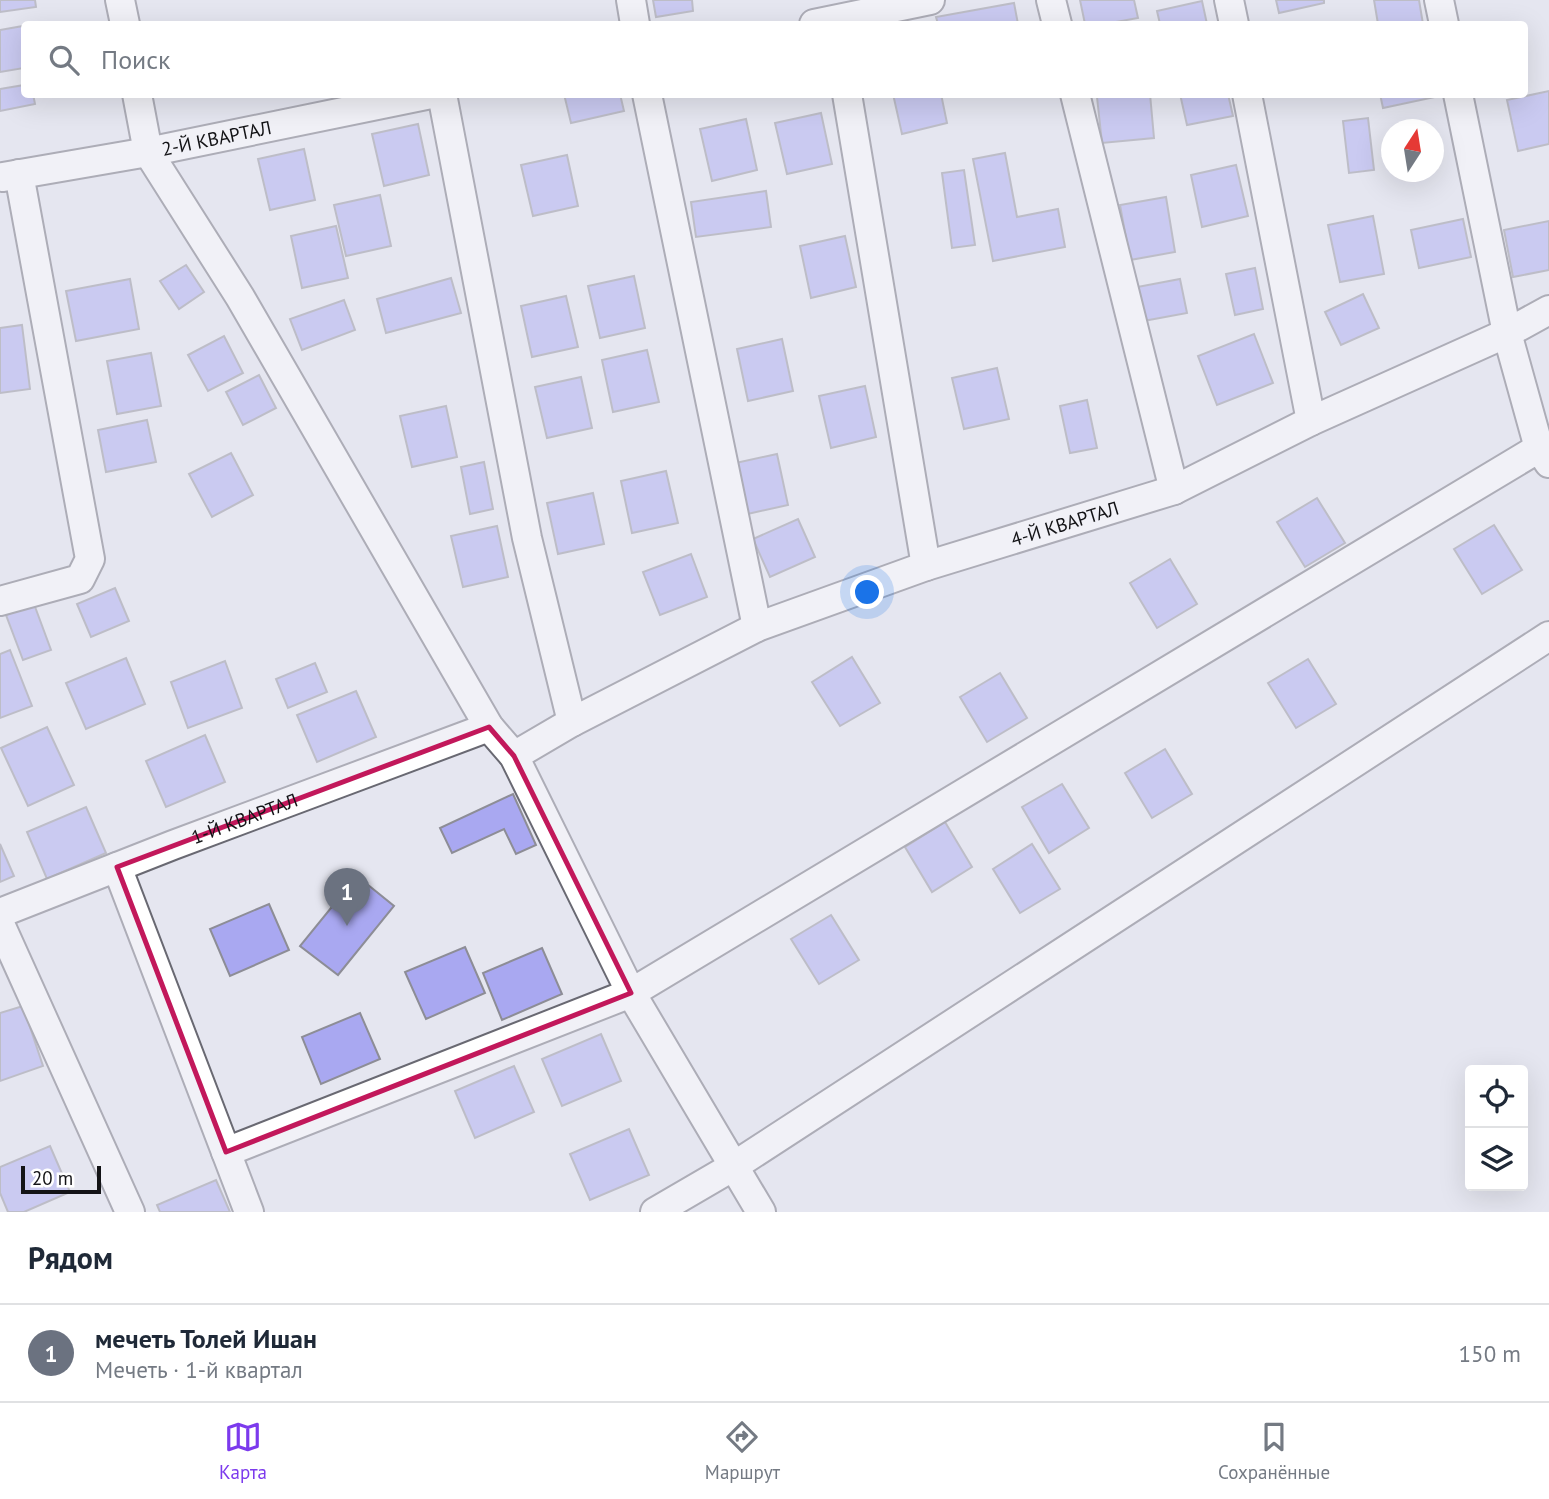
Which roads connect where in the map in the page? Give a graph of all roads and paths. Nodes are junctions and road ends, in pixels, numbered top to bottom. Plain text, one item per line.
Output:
1 (120, 0) edge
2 (631, 0) edge
3 (930, 0) edge
4 (1051, 0) edge
5 (1229, 0) edge
6 (1439, 0) edge
7 (829, 17) edge
8 (124, 21) edge
9 (634, 21) edge
10 (1056, 21) edge
11 (1233, 21) edge
12 (1443, 21) edge
13 (138, 98) edge
14 (411, 98) edge
15 (443, 98) edge
16 (648, 98) edge
17 (848, 98) edge
18 (1076, 98) edge
19 (1248, 98) edge
20 (1459, 98) edge
21 (148, 152) junction
22 (9, 176) edge
23 (1549, 310) edge
24 (1507, 332) junction
25 (1311, 421) junction
26 (1544, 456) edge
27 (1174, 490) junction
28 (926, 566) junction
29 (0, 601) edge
30 (757, 627) junction
31 (1549, 636) edge
32 (572, 722) junction
33 (489, 727) junction
34 (514, 756) junction
35 (117, 867) junction
36 (0, 913) edge
37 (0, 925) edge
38 (631, 993) junction
39 (226, 1152) junction
40 (734, 1166) junction
41 (130, 1212) edge
42 (249, 1212) edge
43 (655, 1212) edge
44 (761, 1212) edge

1 - 8 street
2 - 9 street
3 - 7 street
4 - 10 street
5 - 11 street
6 - 12 street
13 - 21 street
14 - 21 street, 2-Й КВАРТАЛ
15 - 32 street
16 - 30 street
17 - 28 street
18 - 27 street
19 - 25 street
20 - 24 street
21 - 22 street, 2-Й КВАРТАЛ
21 - 33 street
22 - 29 street
23 - 24 street, 4-Й КВАРТАЛ
24 - 25 street, 4-Й КВАРТАЛ
24 - 26 street
25 - 27 street, 4-Й КВАРТАЛ
26 - 38 street
27 - 28 street, 4-Й КВАРТАЛ
28 - 30 street, 4-Й КВАРТАЛ
30 - 32 street, 4-Й КВАРТАЛ
31 - 40 street
32 - 34 street, 4-Й КВАРТАЛ
33 - 34 street
33 - 35 street, 1-Й КВАРТАЛ
34 - 38 street
35 - 36 street, 1-Й КВАРТАЛ
35 - 39 street
37 - 41 street
38 - 39 street
38 - 40 street
39 - 42 street
40 - 43 street
40 - 44 street

